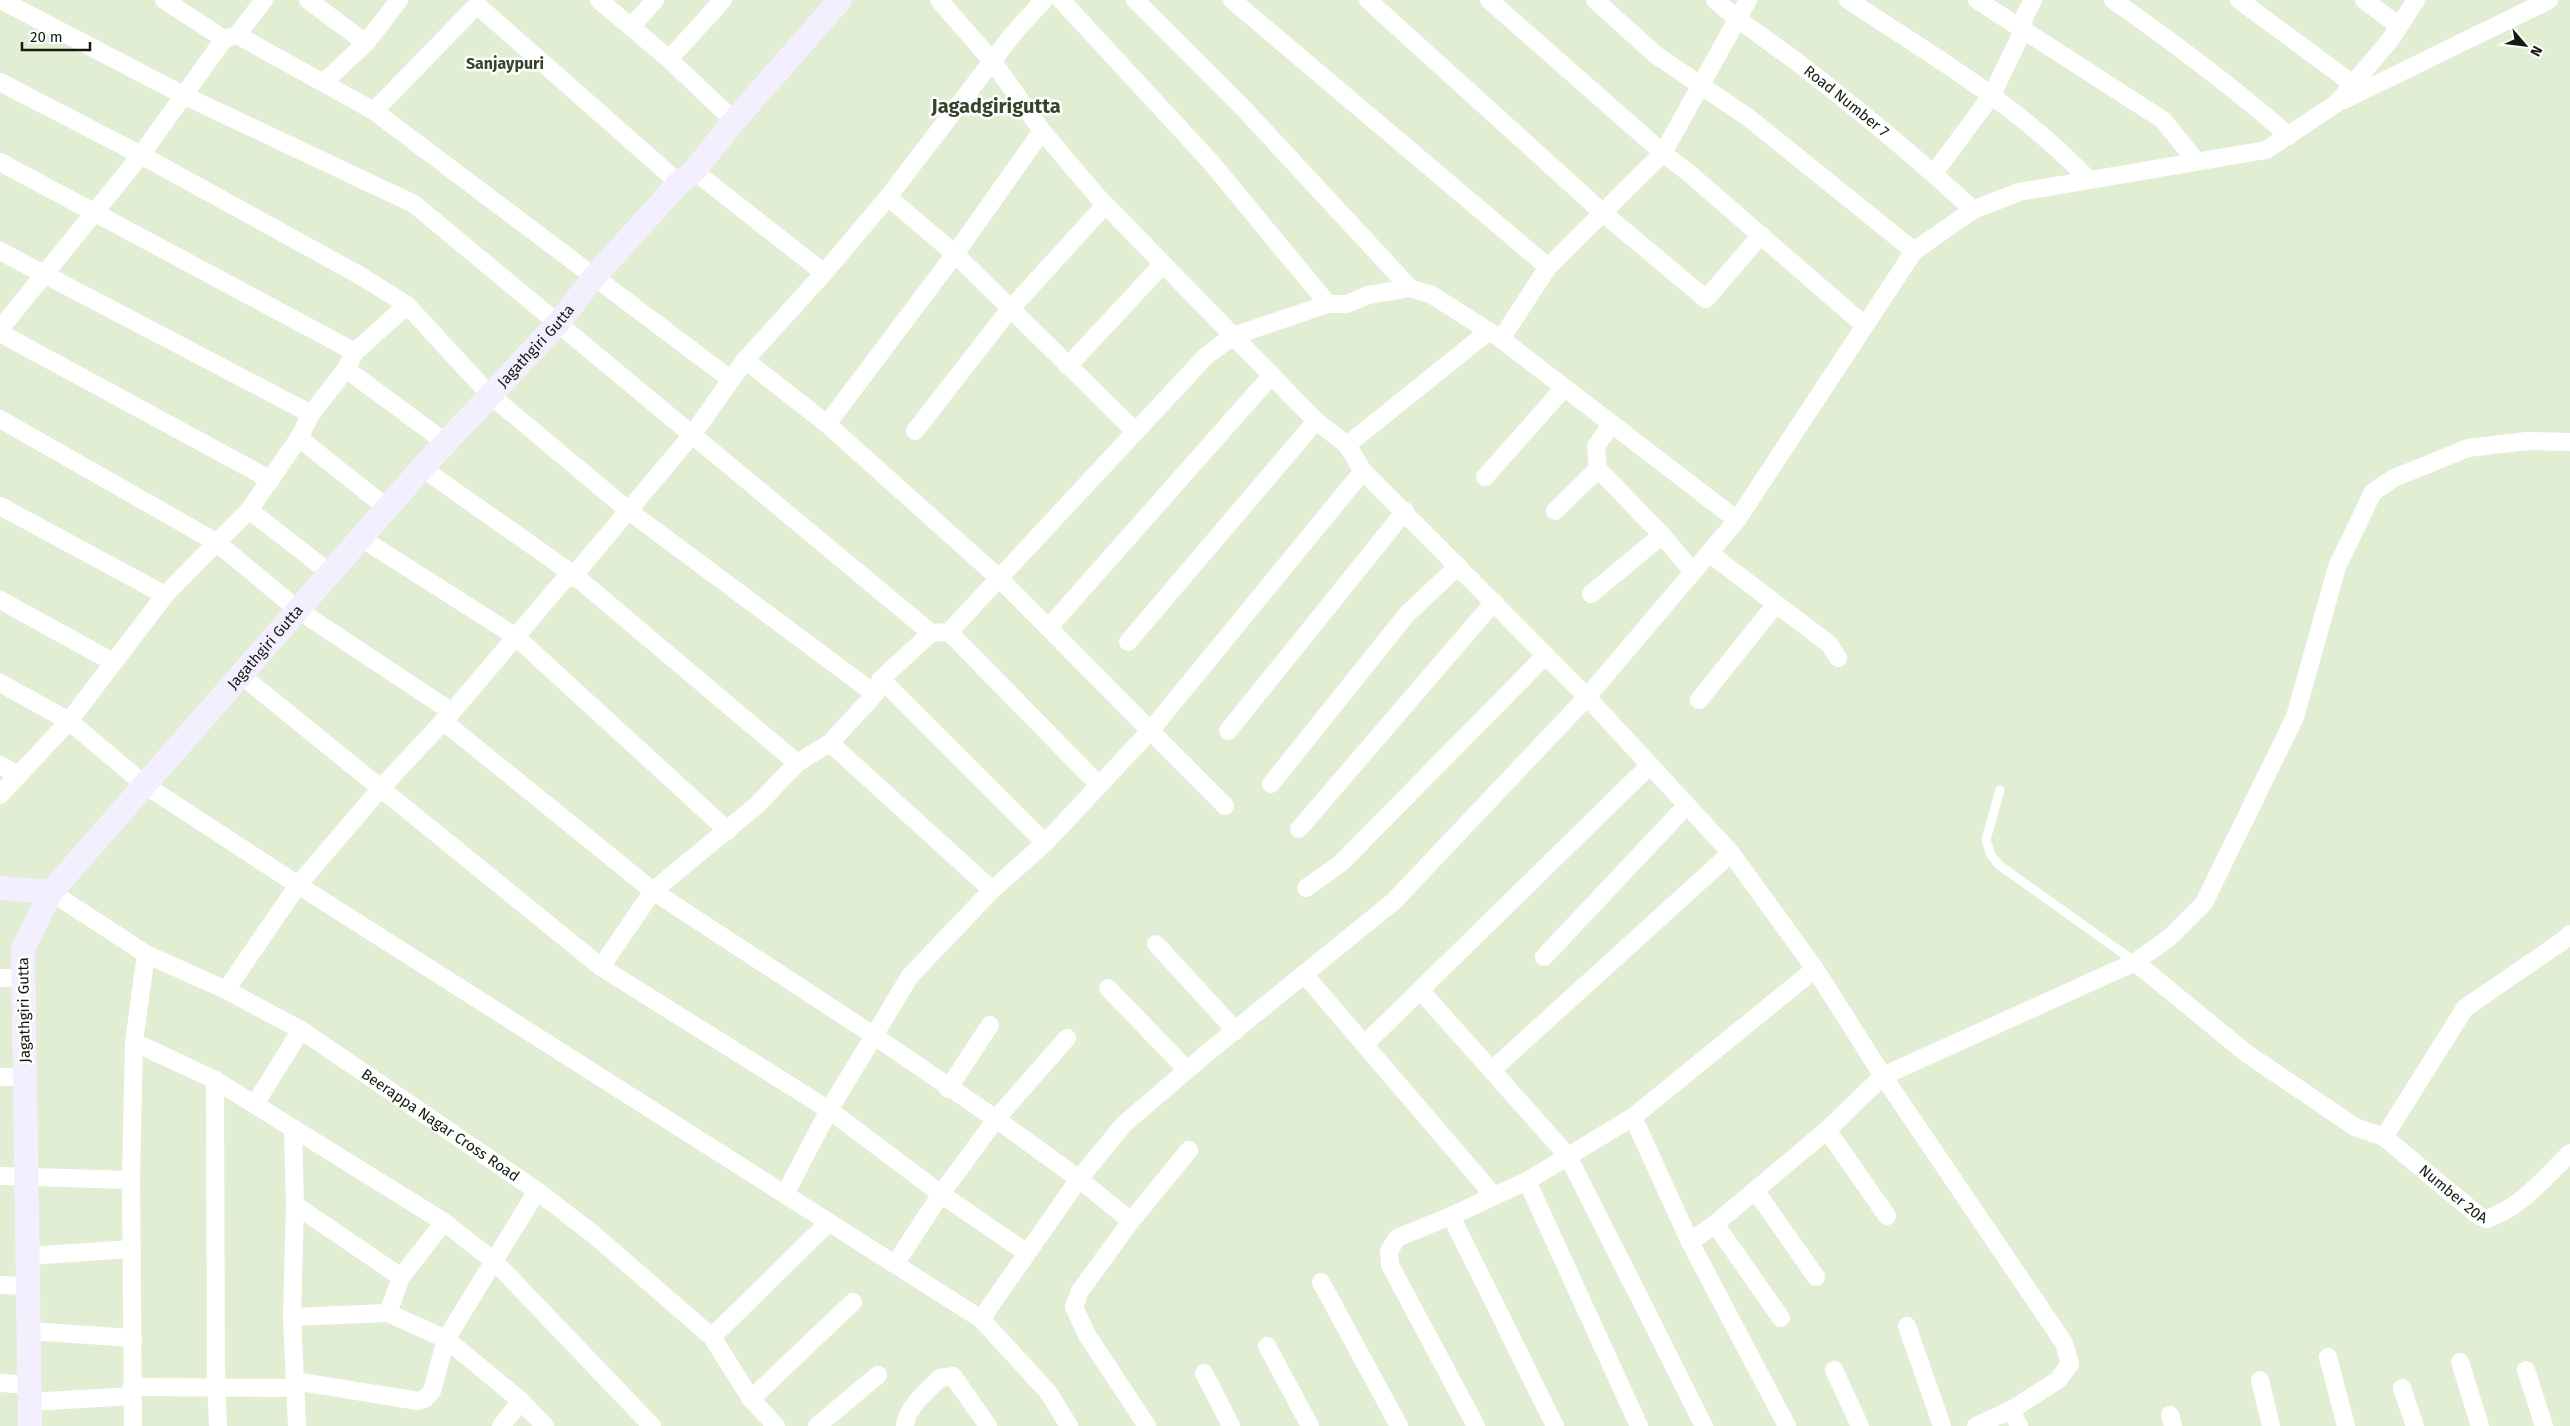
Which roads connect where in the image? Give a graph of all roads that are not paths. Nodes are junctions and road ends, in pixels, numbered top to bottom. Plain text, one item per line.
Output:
1 (1, 0) edge
2 (165, 0) edge
3 (264, 0) edge
4 (308, 0) edge
5 (399, 0) edge
6 (599, 0) edge
7 (655, 0) edge
8 (723, 0) edge
9 (840, 0) edge
10 (939, 0) edge
11 (1044, 0) edge
12 (1061, 0) edge
13 (1135, 0) edge
14 (1232, 0) edge
15 (1368, 0) edge
16 (1489, 0) edge
17 (1595, 0) edge
18 (1715, 0) edge
19 (1748, 0) edge
20 (1848, 0) edge
21 (1977, 0) edge
22 (2033, 0) edge
23 (2113, 0) edge
24 (2239, 0) edge
25 (2364, 0) edge
26 (2416, 0) edge
27 (2549, 0) edge
28 (480, 3) edge
29 (1737, 19) junction
30 (2399, 26) junction
31 (631, 27) junction
32 (2023, 30) junction
33 (231, 37) junction
34 (366, 43) junction
35 (669, 59) junction
36 (993, 62) junction
37 (0, 82) edge
38 (324, 82) junction
39 (2353, 84) junction
40 (1701, 85) junction
41 (1992, 94) junction
42 (185, 96) junction
43 (2337, 104) junction
44 (374, 111) junction
45 (734, 121) junction
46 (1042, 131) junction
47 (2289, 136) junction
48 (1662, 153) junction
49 (140, 155) junction
50 (2196, 161) junction
51 (0, 162) edge
52 (1934, 173) junction
53 (686, 177) junction
54 (2088, 179) junction
55 (888, 197) junction
56 (1105, 204) junction
57 (1973, 210) junction
58 (94, 212) junction
59 (1603, 213) junction
60 (1761, 235) junction
61 (1914, 250) junction
62 (0, 251) edge
63 (955, 254) junction
64 (1164, 264) junction
65 (1548, 267) junction
66 (824, 273) junction
67 (45, 274) junction
68 (594, 277) junction
69 (1410, 288) junction
70 (1328, 304) junction
71 (407, 305) junction
72 (1012, 308) junction
73 (559, 322) junction
74 (1864, 325) junction
75 (0, 331) edge
76 (1495, 335) junction
77 (1233, 336) junction
78 (355, 352) junction
79 (745, 360) junction
80 (1068, 366) junction
81 (346, 369) junction
82 (1272, 375) junction
83 (730, 379) junction
84 (1564, 388) junction
85 (489, 394) junction
86 (311, 414) junction
87 (0, 419) edge
88 (1316, 421) junction
89 (828, 424) junction
90 (1612, 424) junction
91 (915, 431) dead end
92 (1136, 432) junction
93 (692, 435) junction
94 (299, 438) junction
95 (446, 442) junction
96 (2570, 442) edge
97 (1347, 445) junction
98 (422, 468) junction
99 (1598, 469) junction
100 (1363, 471) junction
101 (1485, 477) dead end
102 (270, 480) junction
103 (0, 506) edge
104 (387, 508) junction
105 (249, 510) junction
106 (629, 511) junction
107 (1555, 511) dead end
108 (1405, 512) junction
109 (1737, 520) junction
110 (1662, 535) junction
111 (361, 538) junction
112 (216, 542) junction
113 (1709, 553) junction
114 (1458, 566) junction
115 (1693, 572) junction
116 (330, 573) junction
117 (574, 574) junction
118 (1000, 580) junction
119 (1591, 594) dead end
120 (165, 596) junction
121 (0, 600) edge
122 (1494, 602) junction
123 (1776, 604) junction
124 (298, 610) junction
125 (1049, 627) junction
126 (940, 633) junction
127 (515, 636) junction
128 (1128, 642) dead end
129 (1546, 655) junction
130 (1838, 658) dead end
131 (113, 662) junction
132 (241, 675) junction
133 (0, 683) edge
134 (878, 686) junction
135 (1587, 697) junction
136 (1699, 700) dead end
137 (448, 716) junction
138 (69, 721) junction
139 (1150, 731) junction
140 (1228, 731) dead end
141 (830, 743) junction
142 (797, 763) junction
143 (1650, 765) junction
144 (0, 766) edge
145 (18, 775) junction
146 (1270, 784) dead end
147 (145, 785) junction
148 (1099, 785) junction
149 (380, 789) junction
150 (2000, 790) dead end
151 (0, 795) edge
152 (1686, 805) junction
153 (1225, 806) dead end
154 (1299, 829) dead end
155 (728, 831) junction
156 (1045, 842) junction
157 (1731, 853) junction
158 (298, 885) junction
159 (0, 888) edge
160 (1306, 888) dead end
161 (992, 890) junction
162 (653, 891) junction
163 (51, 892) junction
164 (2570, 934) edge
165 (1156, 944) dead end
166 (146, 954) junction
167 (1544, 957) dead end
168 (2135, 962) junction
169 (601, 967) junction
170 (1816, 969) junction
171 (1304, 974) junction
172 (0, 978) edge
173 (24, 978) junction
174 (1108, 988) dead end
175 (226, 990) junction
176 (1420, 990) junction
177 (990, 1025) dead end
178 (301, 1030) junction
179 (1236, 1031) junction
180 (873, 1035) junction
181 (1067, 1038) dead end
182 (134, 1042) junction
183 (1364, 1044) junction
184 (1187, 1070) junction
185 (1492, 1070) junction
186 (1883, 1076) junction
187 (0, 1077) edge
188 (25, 1078) junction
189 (215, 1080) junction
190 (948, 1088) junction
191 (256, 1104) junction
192 (829, 1110) junction
193 (1633, 1117) junction
194 (996, 1119) junction
195 (293, 1128) junction
196 (1827, 1130) junction
197 (2384, 1137) junction
198 (1189, 1150) dead end
199 (2570, 1153) edge
200 (1568, 1156) junction
201 (0, 1176) edge
202 (26, 1176) junction
203 (1079, 1179) junction
204 (131, 1180) junction
205 (1527, 1181) junction
206 (1755, 1190) junction
207 (537, 1192) junction
208 (785, 1194) junction
209 (941, 1194) junction
210 (1494, 1196) junction
211 (295, 1205) junction
212 (1451, 1216) junction
213 (1887, 1216) dead end
214 (1131, 1221) junction
215 (444, 1222) junction
216 (829, 1222) junction
217 (1715, 1224) junction
218 (1690, 1242) junction
219 (132, 1249) junction
220 (1027, 1253) junction
221 (28, 1256) junction
222 (495, 1262) junction
223 (895, 1264) junction
224 (401, 1277) junction
225 (1816, 1278) dead end
226 (1321, 1282) dead end
227 (0, 1285) edge
228 (28, 1286) junction
229 (853, 1302) dead end
230 (388, 1313) junction
231 (292, 1317) junction
232 (981, 1318) junction
233 (1781, 1318) dead end
234 (1907, 1326) dead end
235 (29, 1331) junction
236 (712, 1337) junction
237 (133, 1338) junction
238 (446, 1339) junction
239 (1267, 1346) dead end
240 (2328, 1357) dead end
241 (2460, 1362) dead end
242 (1834, 1370) dead end
243 (2526, 1370) dead end
244 (1204, 1373) dead end
245 (878, 1375) dead end
246 (2260, 1380) dead end
247 (0, 1382) edge
248 (295, 1385) junction
249 (2402, 1388) dead end
250 (216, 1389) junction
251 (132, 1391) junction
252 (30, 1393) junction
253 (751, 1400) junction
254 (521, 1401) junction
255 (2015, 1418) edge
256 (30, 1426) edge
257 (133, 1426) edge
258 (218, 1426) edge
259 (297, 1426) edge
260 (501, 1426) edge
261 (545, 1426) edge
262 (652, 1426) edge
263 (776, 1426) edge
264 (817, 1426) edge
265 (905, 1426) edge
266 (988, 1426) edge
267 (1070, 1426) edge
268 (1147, 1426) edge
269 (1231, 1426) edge
270 (1310, 1426) edge
271 (1399, 1426) edge
272 (1476, 1426) edge
273 (1555, 1426) edge
274 (1639, 1426) edge
275 (1704, 1426) edge
276 (1787, 1426) edge
277 (1860, 1426) edge
278 (1942, 1426) edge
279 (1976, 1426) edge
280 (2271, 1426) edge
281 (2346, 1426) edge
282 (2415, 1426) edge
283 (2480, 1426) edge
284 (2544, 1426) edge

1 - 42 street
2 - 33 street
3 - 33 street
4 - 34 street
5 - 34 street
6 - 31 street
7 - 31 street
8 - 35 street
9 - 45 street, Jagathgiri Gutta
10 - 36 street
11 - 36 street
12 - 70 street
13 - 69 street
14 - 65 street
15 - 59 street
16 - 48 street
17 - 40 street
18 - 29 street, Road Number 7
19 - 29 street
20 - 41 street
21 - 32 street
22 - 32 street
23 - 47 street
24 - 39 street
25 - 30 street
26 - 30 street
27 - 43 street
28 - 44 street
28 - 53 street
29 - 40 street
29 - 52 street, Road Number 7
30 - 39 street
31 - 35 street
32 - 41 street
32 - 50 street
33 - 38 street
33 - 42 street
34 - 38 street
35 - 45 street
36 - 46 street
36 - 55 street
37 - 49 street
38 - 44 street
39 - 43 street
40 - 48 street
40 - 61 street
41 - 52 street
41 - 54 street
42 - 49 street
42 - 73 street
43 - 47 street
44 - 68 street
45 - 53 street, Jagathgiri Gutta
46 - 56 street
46 - 63 street
47 - 50 street
48 - 59 street
48 - 60 street
49 - 58 street
49 - 71 street
50 - 54 street
51 - 58 street
52 - 57 street, Road Number 7
53 - 66 street
53 - 68 street, Jagathgiri Gutta
54 - 57 street
55 - 63 street
55 - 66 street
56 - 64 street
56 - 72 street
57 - 61 street
58 - 67 street
58 - 78 street
59 - 60 street
59 - 65 street
60 - 74 street
61 - 74 street
62 - 67 street
63 - 72 street
63 - 89 street
64 - 77 street
64 - 80 street
65 - 76 street
66 - 79 street
67 - 75 street
67 - 86 street
68 - 73 street, Jagathgiri Gutta
68 - 83 street
69 - 70 street
69 - 76 street
70 - 77 street
71 - 78 street
71 - 85 street
72 - 80 street
72 - 91 street
73 - 85 street, Jagathgiri Gutta
73 - 93 street
74 - 109 street
75 - 102 street
76 - 84 street
76 - 97 street
77 - 82 street
77 - 92 street
78 - 81 street
79 - 83 street
79 - 89 street
80 - 92 street
81 - 86 street
81 - 95 street
82 - 88 street
82 - 125 street
83 - 93 street
84 - 90 street
84 - 101 street
85 - 95 street, Jagathgiri Gutta
85 - 106 street
86 - 94 street
87 - 112 street
88 - 97 street
88 - 128 street
89 - 118 street
90 - 99 street
90 - 109 street
92 - 118 street
93 - 106 street
93 - 126 street
94 - 102 street
94 - 104 street
95 - 98 street, Jagathgiri Gutta
96 - 168 street
97 - 100 street
98 - 104 street, Jagathgiri Gutta
98 - 117 street
99 - 107 street
99 - 110 street
100 - 108 street
100 - 139 street
102 - 105 street
103 - 120 street
104 - 111 street, Jagathgiri Gutta
105 - 112 street
105 - 116 street
106 - 117 street
106 - 134 street
108 - 114 street
108 - 140 street
109 - 113 street
110 - 115 street
110 - 119 street
111 - 116 street, Jagathgiri Gutta
111 - 127 street
112 - 120 street
112 - 124 street
113 - 115 street
113 - 123 street
114 - 122 street
114 - 146 street
115 - 135 street
116 - 124 street, Jagathgiri Gutta
117 - 127 street
117 - 142 street
118 - 125 street
118 - 126 street
120 - 131 street
121 - 131 street
122 - 129 street
122 - 154 street
123 - 130 street
123 - 136 street
124 - 132 street, Jagathgiri Gutta
124 - 137 street
125 - 139 street
126 - 134 street
126 - 148 street
127 - 137 street
127 - 155 street
129 - 135 street
129 - 160 street
131 - 138 street
132 - 147 street, Jagathgiri Gutta
132 - 149 street
133 - 138 street
134 - 141 street
134 - 156 street
135 - 143 street
135 - 171 street
137 - 149 street
137 - 162 street
138 - 145 street
138 - 147 street
139 - 148 street
139 - 153 street
141 - 142 street
141 - 161 street
142 - 155 street
143 - 152 street
143 - 176 street
144 - 145 street
145 - 151 street
147 - 158 street
147 - 163 street, Jagathgiri Gutta
148 - 156 street
149 - 158 street
149 - 169 street
150 - 168 lane
152 - 157 street
152 - 167 street
155 - 162 street
156 - 161 street
157 - 170 street
157 - 185 street
158 - 175 street
158 - 208 street
159 - 163 street
161 - 180 street
162 - 169 street
162 - 180 street
163 - 166 street, Beerappa Nagar Cross Road
163 - 173 street, Jagathgiri Gutta
164 - 197 street
165 - 179 street
166 - 175 street, Beerappa Nagar Cross Road
166 - 182 street
168 - 186 street
168 - 197 street
169 - 192 street
170 - 186 street
170 - 193 street
171 - 179 street
171 - 183 street
172 - 173 street
173 - 188 street, Jagathgiri Gutta
174 - 184 street
175 - 178 street, Beerappa Nagar Cross Road
176 - 183 street
176 - 185 street
177 - 190 street
178 - 191 street
178 - 207 street, Beerappa Nagar Cross Road
179 - 184 street
180 - 190 street
180 - 192 street
181 - 194 street
182 - 189 street
182 - 204 street
183 - 210 street
184 - 203 street
185 - 200 street
186 - 196 street
186 - 255 street
187 - 188 street
188 - 202 street, Jagathgiri Gutta
189 - 191 street
189 - 250 street
190 - 194 street
191 - 195 street
192 - 208 street
192 - 209 street
193 - 200 street
193 - 218 street
194 - 203 street
194 - 209 street
195 - 211 street
195 - 215 street
196 - 206 street
196 - 213 street
197 - 199 street, Number 20A
198 - 214 street
200 - 205 street
200 - 275 street
201 - 202 street
202 - 204 street
202 - 221 street, Jagathgiri Gutta
203 - 214 street
203 - 220 street
204 - 219 street
205 - 210 street
205 - 274 street
206 - 217 street
206 - 225 street
207 - 222 street
207 - 236 street, Beerappa Nagar Cross Road
208 - 216 street
209 - 220 street
209 - 223 street
210 - 212 street
211 - 224 street
211 - 231 street
212 - 272 street
212 - 273 street
214 - 268 street
215 - 222 street
215 - 224 street
216 - 223 street
216 - 236 street
217 - 218 street
217 - 233 street
218 - 276 street
219 - 221 street
219 - 237 street
220 - 232 street
221 - 228 street, Jagathgiri Gutta
222 - 238 street
222 - 262 street
223 - 232 street
224 - 230 street
226 - 271 street
227 - 228 street
228 - 235 street, Jagathgiri Gutta
229 - 253 street
230 - 231 street
230 - 238 street
231 - 248 street
232 - 267 street
234 - 278 street
235 - 237 street
235 - 252 street, Jagathgiri Gutta
236 - 253 street, Beerappa Nagar Cross Road
237 - 251 street
238 - 248 street
238 - 254 street
239 - 270 street
240 - 281 street
241 - 283 street
242 - 277 street
243 - 284 street
244 - 269 street
245 - 264 street
246 - 280 street
247 - 252 street
248 - 250 street
248 - 259 street
249 - 282 street
250 - 251 street
250 - 258 street
251 - 252 street
251 - 257 street
252 - 256 street, Jagathgiri Gutta
253 - 263 street, Beerappa Nagar Cross Road
254 - 260 street
254 - 261 street
255 - 279 street
265 - 266 street

